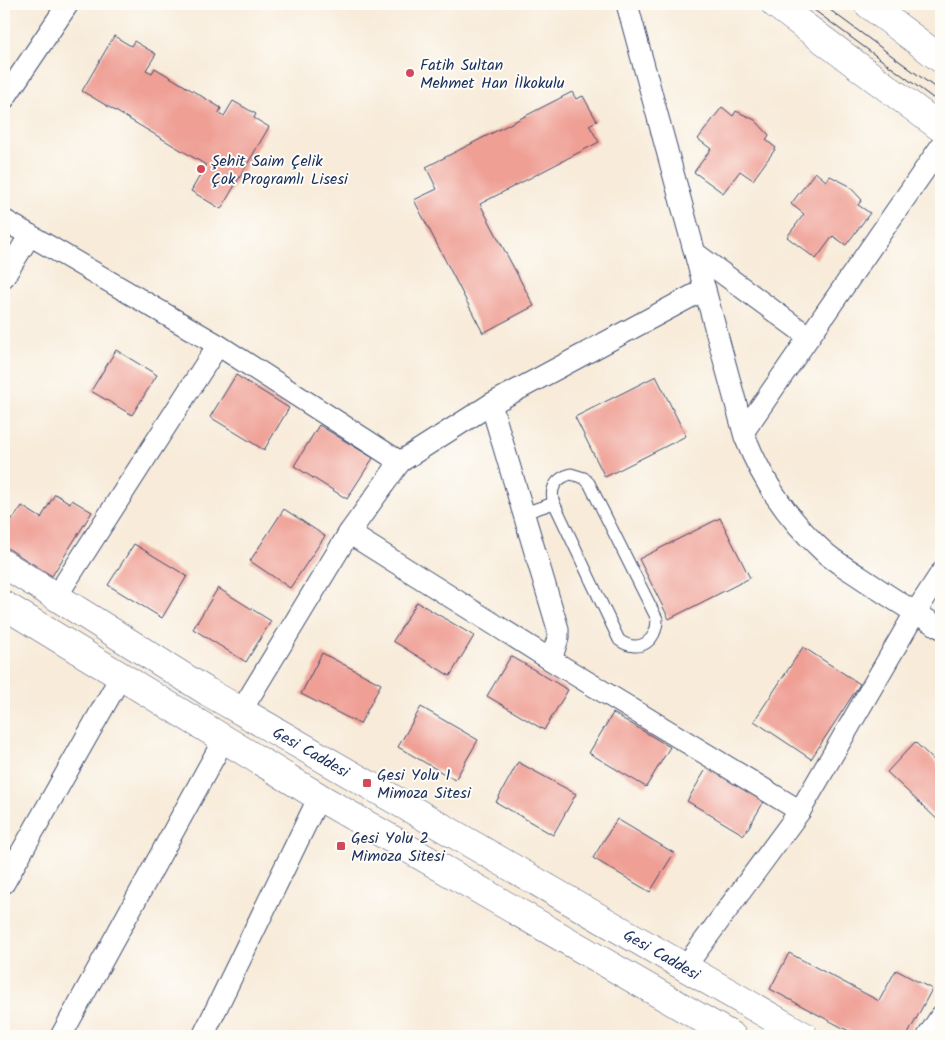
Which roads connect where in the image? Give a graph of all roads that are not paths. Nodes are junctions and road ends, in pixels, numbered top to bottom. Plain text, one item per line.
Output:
1 (68, 4) edge
2 (627, 4) edge
3 (775, 4) edge
4 (868, 4) edge
5 (941, 59) edge
6 (4, 99) edge
7 (941, 128) edge
8 (941, 146) edge
9 (4, 220) edge
10 (30, 235) junction
11 (695, 253) junction
12 (4, 276) edge
13 (705, 289) junction
14 (809, 337) junction
15 (218, 345) junction
16 (492, 404) junction
17 (744, 431) junction
18 (400, 462) junction
19 (554, 503) junction
20 (524, 513) junction
21 (349, 534) junction
22 (4, 564) edge
23 (941, 573) edge
24 (56, 597) junction
25 (4, 605) edge
26 (915, 614) junction
27 (941, 628) edge
28 (551, 660) junction
29 (121, 676) junction
30 (241, 710) junction
31 (224, 739) junction
32 (319, 796) junction
33 (800, 811) junction
34 (4, 883) edge
35 (685, 967) junction
36 (941, 1016) edge
37 (61, 1036) edge
38 (203, 1036) edge
39 (732, 1036) edge
40 (804, 1036) edge
41 (928, 1036) edge

1 - 6 street
2 - 11 street
3 - 7 main road
4 - 5 main road
8 - 14 street
9 - 10 street
10 - 12 street
10 - 15 street
11 - 13 street
11 - 14 street
13 - 16 street
13 - 17 street
14 - 17 street
15 - 18 street
15 - 24 street
16 - 18 street
16 - 20 street
17 - 26 street
18 - 21 street
19 - 19 lane
19 - 20 lane
20 - 28 street
21 - 28 street
21 - 30 street
22 - 24 main road, Gesi Caddesi
23 - 26 street
24 - 30 main road, Gesi Caddesi
25 - 29 main road, Gesi Caddesi
26 - 27 street
26 - 33 street
28 - 33 street
29 - 31 main road, Gesi Caddesi
29 - 34 street
30 - 35 main road, Gesi Caddesi
31 - 32 main road, Gesi Caddesi
31 - 37 street
32 - 38 street
32 - 39 main road, Gesi Caddesi
33 - 35 street
35 - 40 main road, Gesi Caddesi
36 - 41 street

